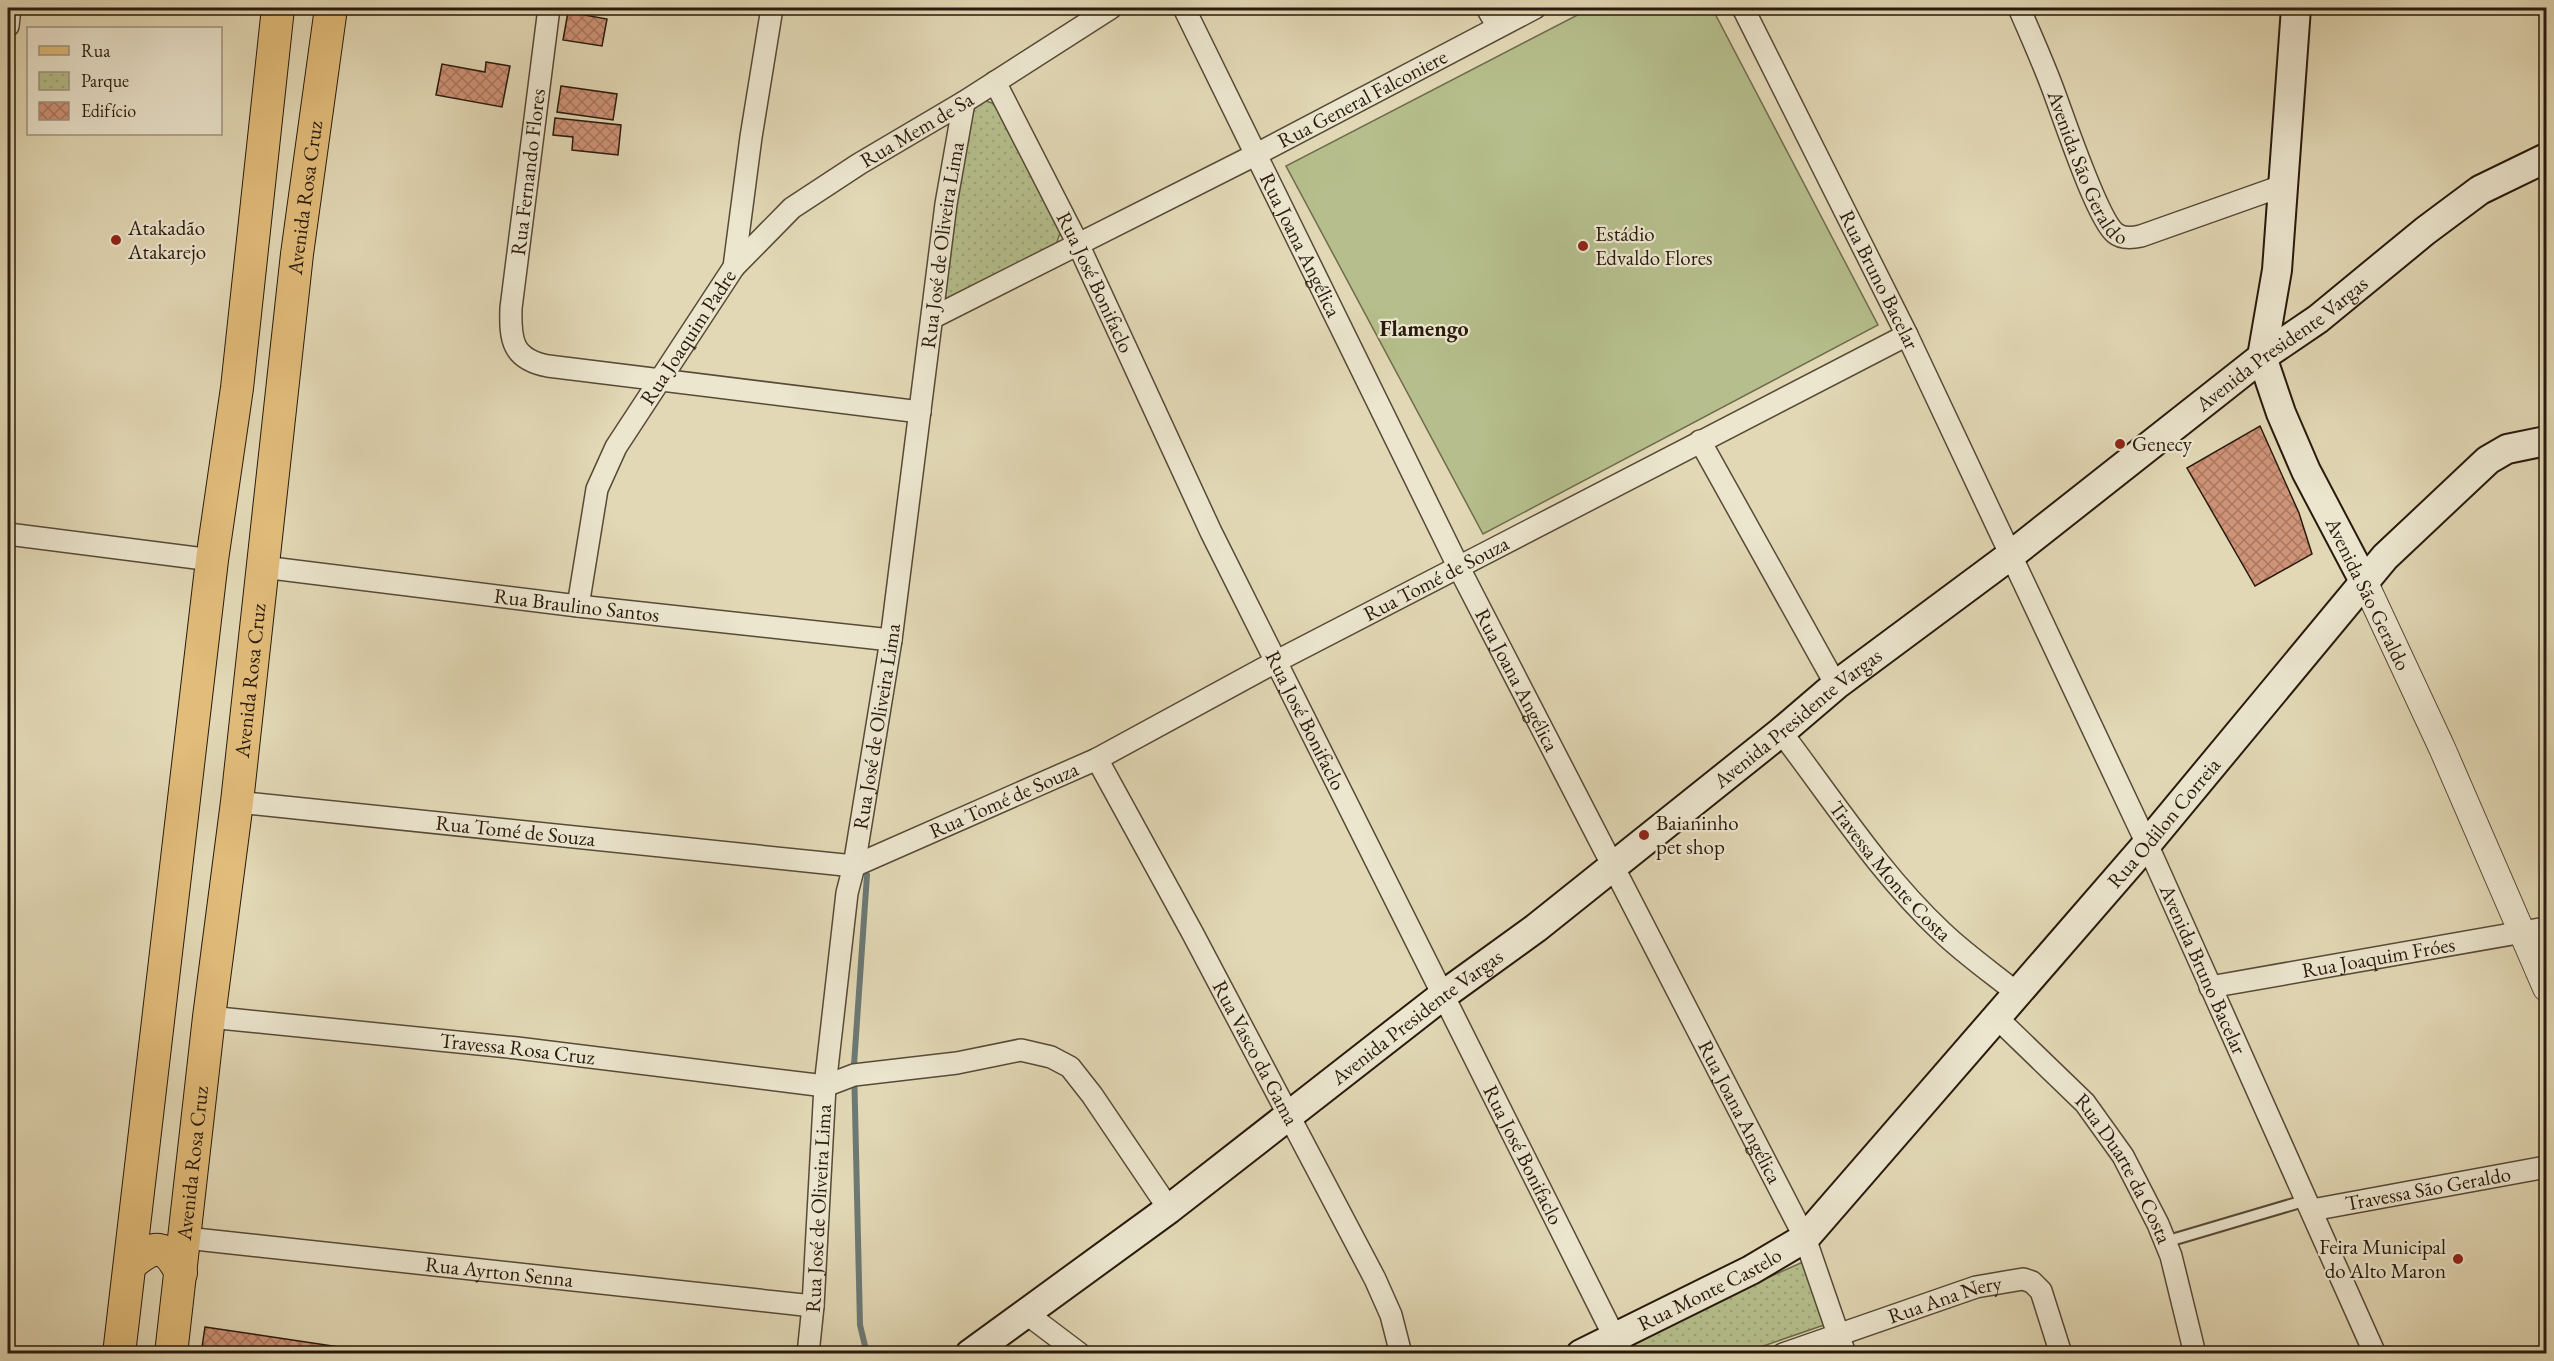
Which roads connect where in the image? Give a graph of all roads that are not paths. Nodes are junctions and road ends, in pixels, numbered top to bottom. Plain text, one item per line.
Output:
1 (10, 8) edge
2 (278, 8) edge
3 (331, 8) edge
4 (549, 8) edge
5 (1111, 8) edge
6 (1184, 8) edge
7 (1488, 8) edge
8 (1535, 8) edge
9 (1743, 8) edge
10 (2019, 8) edge
11 (2296, 8) edge
12 (770, 15) edge
13 (8, 26) edge
14 (1498, 27) junction
15 (995, 82) junction
16 (964, 102) junction
17 (1255, 154) junction
18 (2547, 158) edge
19 (2282, 186) junction
20 (1078, 244) junction
21 (734, 267) junction
22 (932, 318) junction
23 (1906, 335) junction
24 (2262, 357) junction
25 (660, 381) junction
26 (920, 411) junction
27 (1700, 441) junction
28 (2547, 441) edge
29 (226, 470) junction
30 (271, 482) junction
31 (8, 534) edge
32 (2011, 555) junction
33 (212, 560) junction
34 (263, 567) junction
35 (1459, 568) junction
36 (2365, 583) junction
37 (578, 606) junction
38 (891, 640) junction
39 (1277, 662) junction
40 (1836, 685) junction
41 (1781, 732) junction
42 (1097, 759) junction
43 (237, 802) junction
44 (2147, 844) junction
45 (854, 866) junction
46 (1612, 868) junction
47 (173, 910) junction
48 (223, 912) junction
49 (2535, 930) edge
50 (2210, 987) junction
51 (2547, 988) edge
52 (2017, 993) junction
53 (1442, 996) junction
54 (209, 1017) junction
55 (1996, 1017) junction
56 (825, 1086) junction
57 (1288, 1115) junction
58 (2547, 1167) edge
59 (2309, 1205) junction
60 (1168, 1209) junction
61 (186, 1238) junction
62 (1805, 1238) junction
63 (2165, 1242) junction
64 (130, 1265) junction
65 (181, 1273) junction
66 (813, 1306) junction
67 (1027, 1314) junction
68 (1842, 1344) edge
69 (1619, 1345) edge
70 (119, 1353) edge
71 (171, 1353) edge
72 (808, 1353) edge
73 (970, 1353) edge
74 (1080, 1353) edge
75 (1401, 1353) edge
76 (1581, 1353) edge
77 (1783, 1353) edge
78 (2061, 1353) edge
79 (2195, 1353) edge
80 (2375, 1353) edge

1 - 13 street
2 - 29 main road
3 - 30 main road, Avenida Rosa Cruz
4 - 25 street, Rua Fernando Flores
5 - 15 street, Rua Mem de Sa
6 - 17 street, Rua Joana Angélica
7 - 14 street
8 - 14 street, Rua General Falconiere
9 - 23 street, Rua Bruno Bacelar
10 - 19 street, Avenida São Geraldo
11 - 19 main road, Avenida São Geraldo
12 - 21 street, Rua Joaquim Padre
14 - 17 street, Rua General Falconiere
15 - 16 street, Rua Mem de Sa
15 - 20 street, Rua José Bonifaclo
16 - 21 street, Rua Mem de Sa
16 - 22 street, Rua José de Oliveira Lima
17 - 20 street, Rua General Falconiere
17 - 35 street, Rua Joana Angélica
18 - 24 main road, Avenida Presidente Vargas
19 - 24 main road, Avenida São Geraldo
20 - 22 street, Rua General Falconiere
20 - 39 street, Rua José Bonifaclo
21 - 25 street, Rua Joaquim Padre
22 - 26 street, Rua José de Oliveira Lima
23 - 27 street, Rua Tomé de Souza
23 - 32 street, Rua Bruno Bacelar
24 - 32 main road, Avenida Presidente Vargas
24 - 36 main road, Avenida São Geraldo
25 - 26 street
25 - 37 street, Rua Joaquim Padre
26 - 38 street, Rua José de Oliveira Lima
27 - 35 street, Rua Tomé de Souza
27 - 40 street
28 - 36 main road, Rua Odilon Correia
29 - 30 main road
29 - 33 main road
30 - 34 main road, Avenida Rosa Cruz
31 - 33 street
32 - 40 main road, Avenida Presidente Vargas
32 - 44 street, Avenida Bruno Bacelar
33 - 47 main road
34 - 37 street, Rua Braulino Santos
34 - 43 main road, Avenida Rosa Cruz
35 - 39 street, Rua Tomé de Souza
35 - 46 street, Rua Joana Angélica
36 - 44 main road, Rua Odilon Correia
36 - 49 street, Avenida São Geraldo
37 - 38 street, Rua Braulino Santos
38 - 45 street, Rua José de Oliveira Lima
39 - 42 street, Rua Tomé de Souza
39 - 53 street, Rua José Bonifaclo
40 - 41 main road, Avenida Presidente Vargas
41 - 46 main road, Avenida Presidente Vargas
41 - 52 street, Travessa Monte Costa
42 - 45 street, Rua Tomé de Souza
42 - 57 street, Rua Vasco da Gama
43 - 45 street, Rua Tomé de Souza
43 - 48 main road, Avenida Rosa Cruz
44 - 50 street, Avenida Bruno Bacelar
44 - 52 main road, Rua Odilon Correia
45 - 56 street, Rua José de Oliveira Lima
46 - 53 main road, Avenida Presidente Vargas
46 - 62 street, Rua Joana Angélica
47 - 48 main road
47 - 64 main road
48 - 54 main road, Avenida Rosa Cruz
49 - 50 street, Rua Joaquim Fróes
49 - 51 street, Avenida São Geraldo
50 - 59 street, Avenida Bruno Bacelar
52 - 55 main road, Rua Odilon Correia
53 - 57 main road, Avenida Presidente Vargas
53 - 69 street, Rua José Bonifaclo
54 - 56 street, Travessa Rosa Cruz
54 - 61 main road, Avenida Rosa Cruz
55 - 62 main road, Rua Odilon Correia
55 - 63 street, Rua Duarte da Costa
56 - 60 street
56 - 66 street, Rua José de Oliveira Lima
57 - 60 main road, Avenida Presidente Vargas
57 - 75 street, Rua Vasco da Gama
58 - 59 street, Travessa São Geraldo
59 - 63 lane
59 - 80 street, Avenida Bruno Bacelar
60 - 67 main road, Avenida Presidente Vargas
61 - 65 main road, Avenida Rosa Cruz
61 - 66 street, Rua Ayrton Senna
62 - 68 street, Rua Joana Angélica
62 - 69 main road, Rua Monte Castelo
63 - 79 street, Rua Duarte da Costa
64 - 65 main road
64 - 70 main road
65 - 71 main road, Avenida Rosa Cruz
66 - 72 street, Rua José de Oliveira Lima
67 - 73 main road, Avenida Presidente Vargas
67 - 74 street
68 - 77 street, Rua Ana Nery
68 - 78 street, Rua Ana Nery
69 - 76 main road, Rua Monte Castelo

